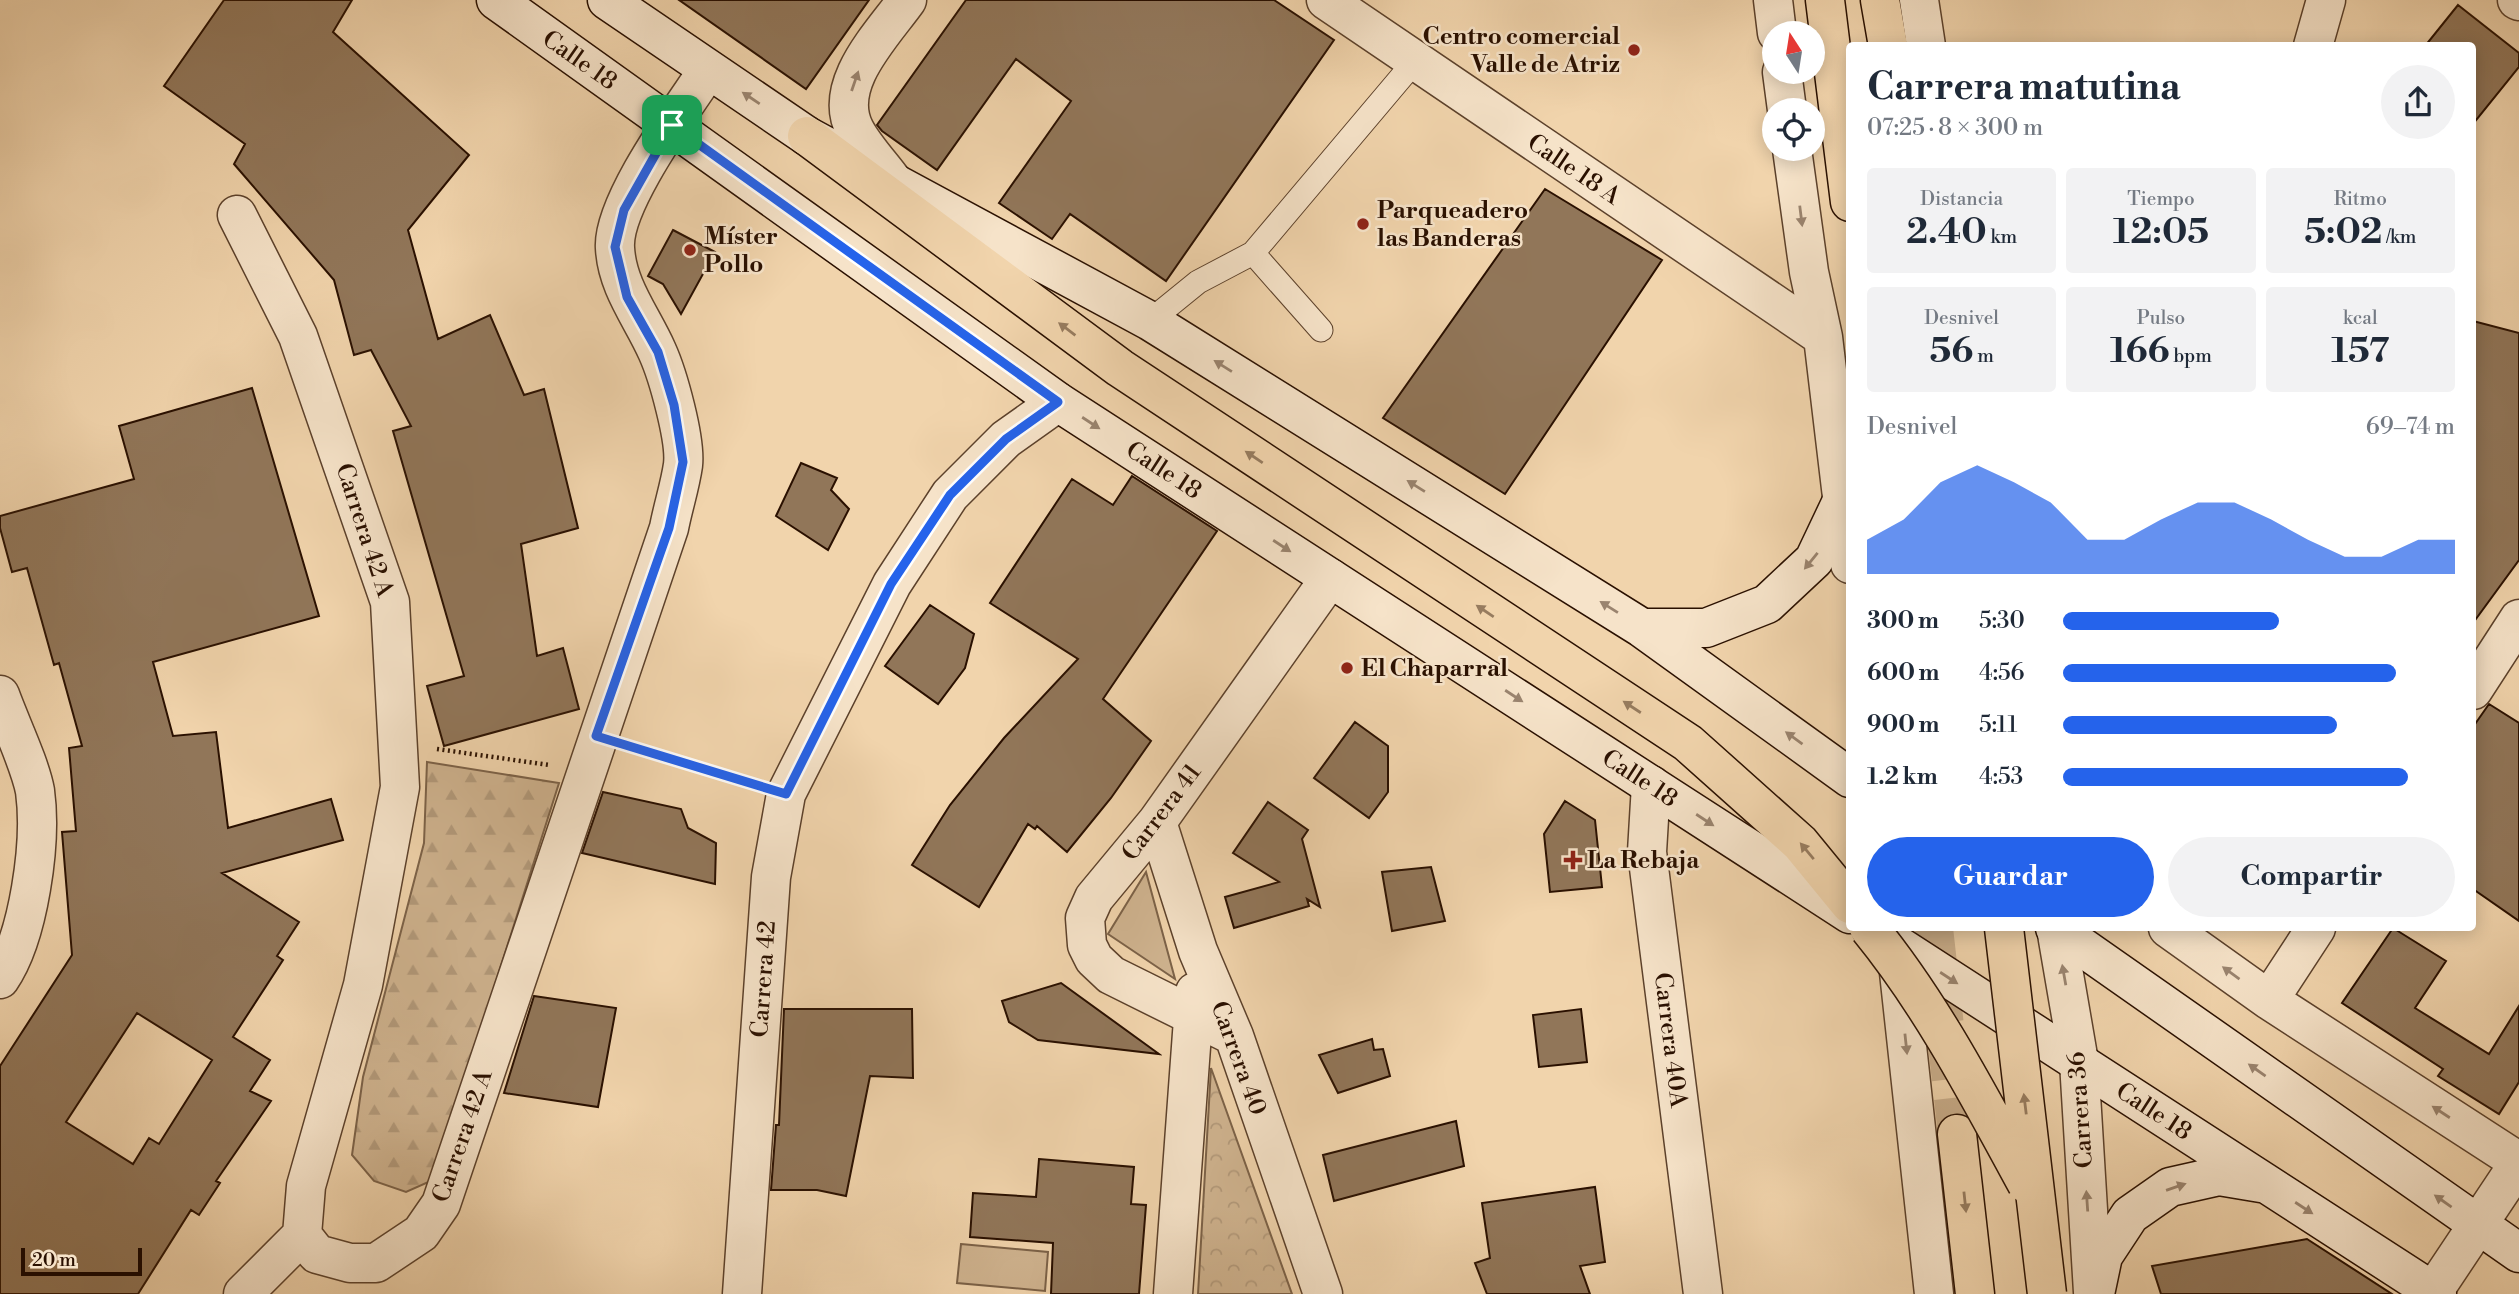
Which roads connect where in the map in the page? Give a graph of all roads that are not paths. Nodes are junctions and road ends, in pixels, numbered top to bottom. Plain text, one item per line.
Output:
1 (496, 0) edge
2 (607, 0) edge
3 (907, 0) edge
4 (1326, 0) edge
5 (1773, 0) edge
6 (1825, 0) edge
7 (1880, 0) edge
8 (1919, 0) edge
9 (2326, 0) edge
10 (1776, 21) edge
11 (1887, 42) edge
12 (1925, 42) edge
13 (2314, 42) edge
14 (1415, 61) junction
15 (708, 70) junction
16 (672, 125) junction
17 (807, 136) junction
18 (1794, 161) edge
19 (1846, 170) edge
20 (894, 183) junction
21 (237, 215) dead end
22 (1253, 253) junction
23 (1150, 321) junction
24 (1321, 330) dead end
25 (1823, 337) junction
26 (1058, 402) junction
27 (1842, 501) junction
28 (1846, 532) edge
29 (1330, 578) junction
30 (2519, 619) edge
31 (1642, 628) junction
32 (2476, 685) edge
33 (0, 695) edge
34 (1846, 775) edge
35 (1651, 785) junction
36 (1157, 822) junction
37 (1846, 899) edge
38 (1846, 911) edge
39 (2004, 931) edge
40 (2057, 931) edge
41 (2060, 931) edge
42 (2172, 931) edge
43 (2314, 931) edge
44 (1882, 932) edge
45 (1198, 951) junction
46 (0, 979) edge
47 (2269, 1000) junction
48 (1193, 1016) junction
49 (1234, 1036) junction
50 (2079, 1062) junction
51 (1957, 1134) tunnel mouth
52 (2519, 1163) edge
53 (2267, 1184) junction
54 (2036, 1201) junction
55 (2477, 1225) junction
56 (302, 1235) junction
57 (2519, 1253) edge
58 (376, 1263) junction
59 (736, 1286) edge
60 (2435, 1293) edge
61 (243, 1294) edge
62 (349, 1294) edge
63 (1173, 1294) edge
64 (1323, 1294) edge
65 (1703, 1294) edge
66 (1934, 1294) edge
67 (1975, 1294) edge
68 (2047, 1294) edge
69 (2094, 1294) edge

1 - 16 street, Calle 18
2 - 15 street
20 -> 3 street
4 - 14 street, Calle 18 A
5 - 10 street
6 - 19 main road
7 - 11 main road
8 - 12 street
9 - 13 street
14 - 22 lane
14 - 25 street, Calle 18 A
15 - 16 street, Carrera 42 A
17 -> 15 street
16 - 26 street, Calle 18
16 - 58 street, Carrera 42 A
17 - 20 street
37 -> 17 main road
18 -> 25 street
20 - 23 street
21 - 56 street, Carrera 42 A
22 - 23 lane
22 - 24 lane
31 -> 23 street
25 - 27 street
26 -> 29 street, Calle 18
26 - 59 street, Carrera 42
27 - 28 street
27 -> 31 street
29 -> 35 street, Calle 18
29 - 36 street, Carrera 41
30 - 32 street
34 -> 31 street
33 - 46 street
35 -> 38 street, Calle 18
35 - 65 street, Carrera 40A
36 - 45 street, Carrera 40
36 - 48 street, Carrera 41
54 -> 39 main road, bridge
50 -> 40 street, Carrera 36
55 -> 41 street
47 -> 42 street
43 - 47 street
44 -> 50 street, Calle 18
44 - 54 main road, bridge
44 -> 66 street
45 - 48 street
45 - 49 street, Carrera 40
52 -> 47 street
48 - 49 street, Carrera 41
48 - 63 street
49 - 64 street, Carrera 40
50 - 53 street, Calle 18
69 -> 50 street, Carrera 36
51 -> 67 main road
52 - 55 street
53 -> 60 street, Calle 18
69 -> 53 street
54 - 68 main road, bridge
55 - 57 street
55 - 60 street
56 - 58 street
56 - 61 street
58 - 62 street, Carrera 42 A

